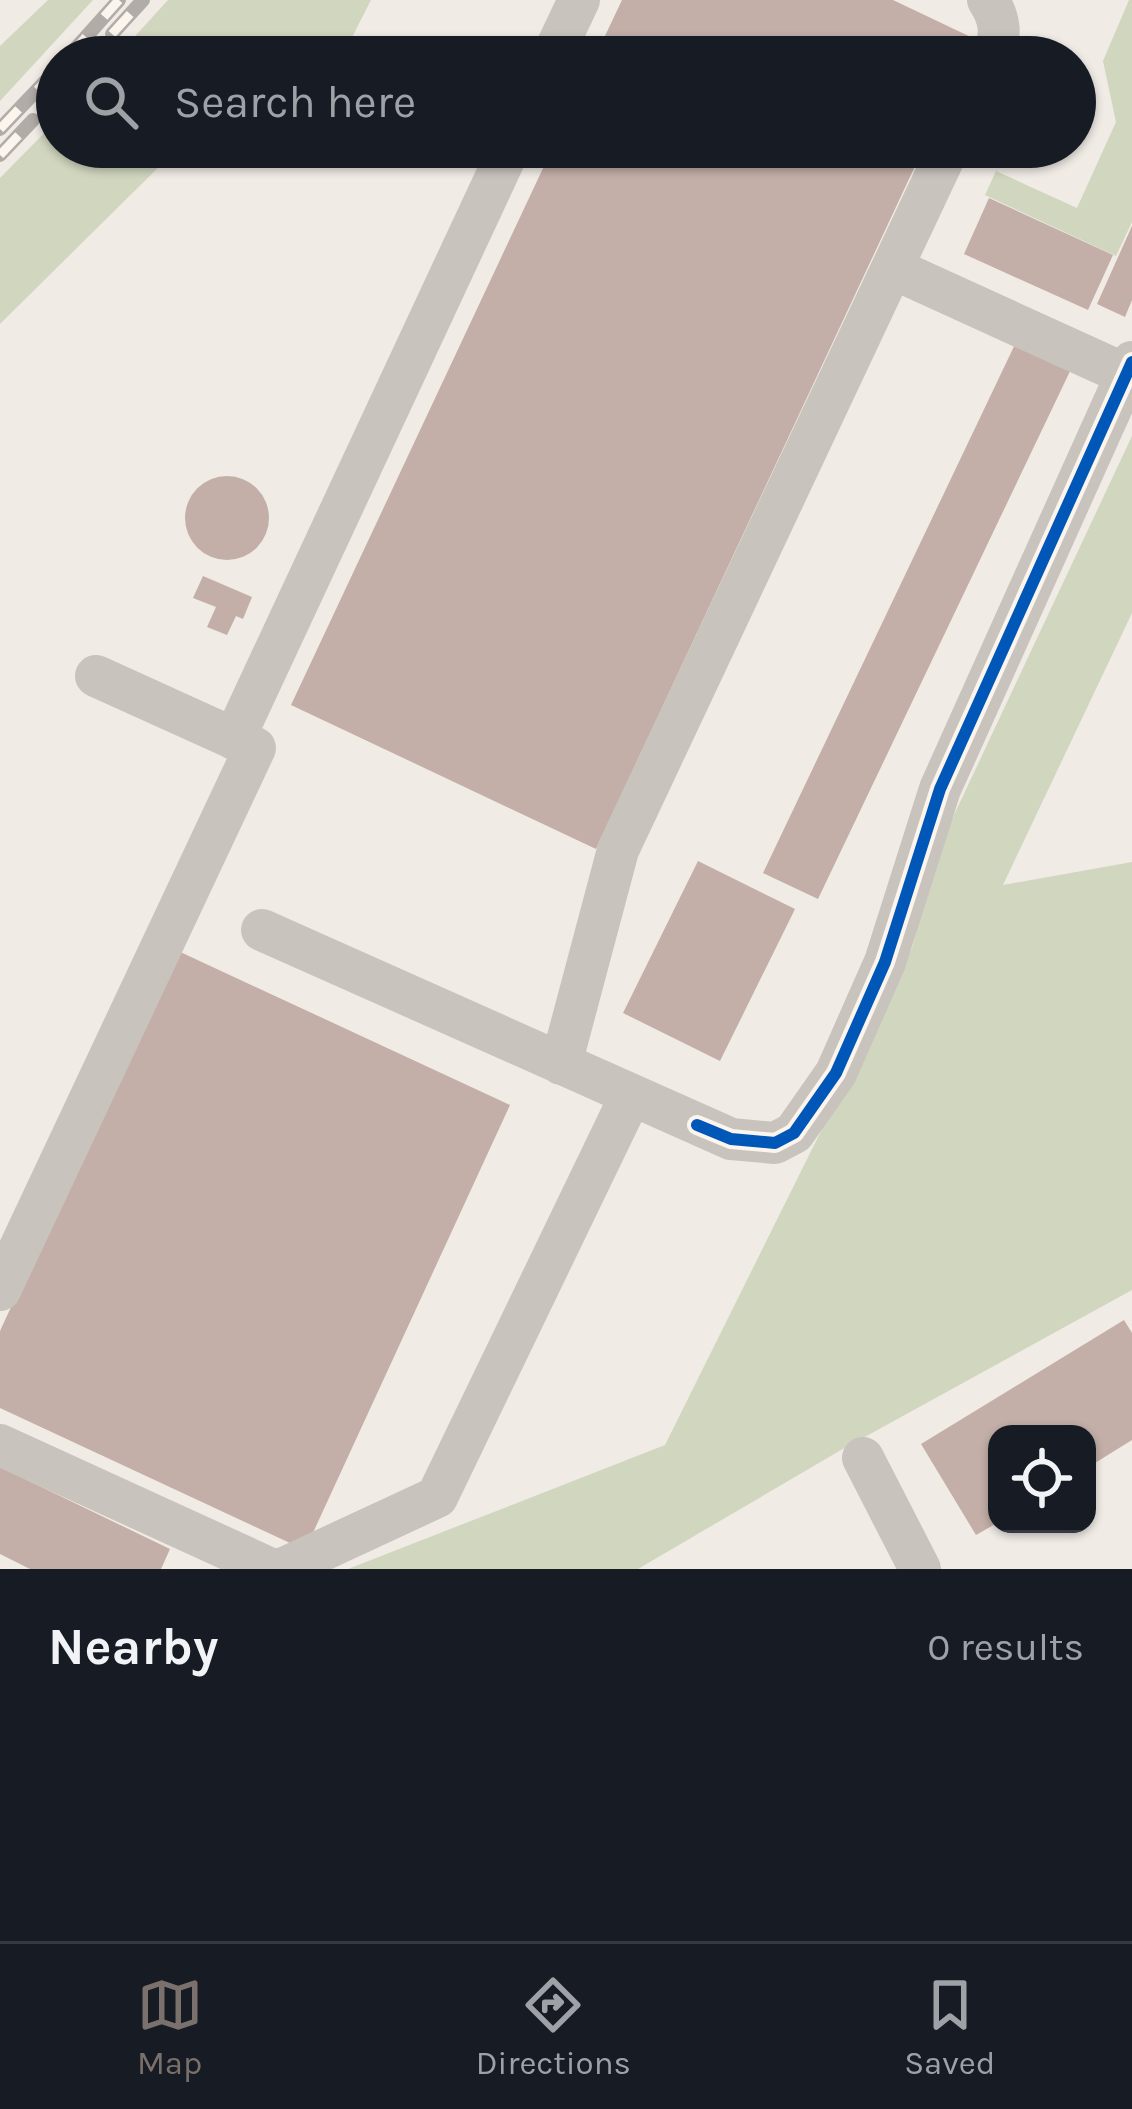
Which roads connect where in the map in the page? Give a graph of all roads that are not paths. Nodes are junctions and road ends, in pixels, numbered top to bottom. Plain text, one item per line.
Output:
1 (578, 0) edge
2 (988, 0) edge
3 (562, 36) edge
4 (1000, 36) edge
5 (500, 168) edge
6 (939, 168) edge
7 (892, 268) junction
8 (1129, 368) edge
9 (96, 676) dead end
10 (234, 739) junction
11 (262, 930) dead end
12 (561, 1064) junction
13 (631, 1095) junction
14 (0, 1290) edge
15 (0, 1445) edge
16 (863, 1458) dead end
17 (271, 1569) edge
18 (282, 1569) edge
19 (920, 1569) edge

1 - 3 street
2 - 4 street
5 - 10 street
6 - 7 street
7 - 8 street
7 - 12 street
8 - 13 street
9 - 10 street
10 - 14 street
11 - 12 street
12 - 13 street
13 - 18 street
15 - 17 street
16 - 19 street

